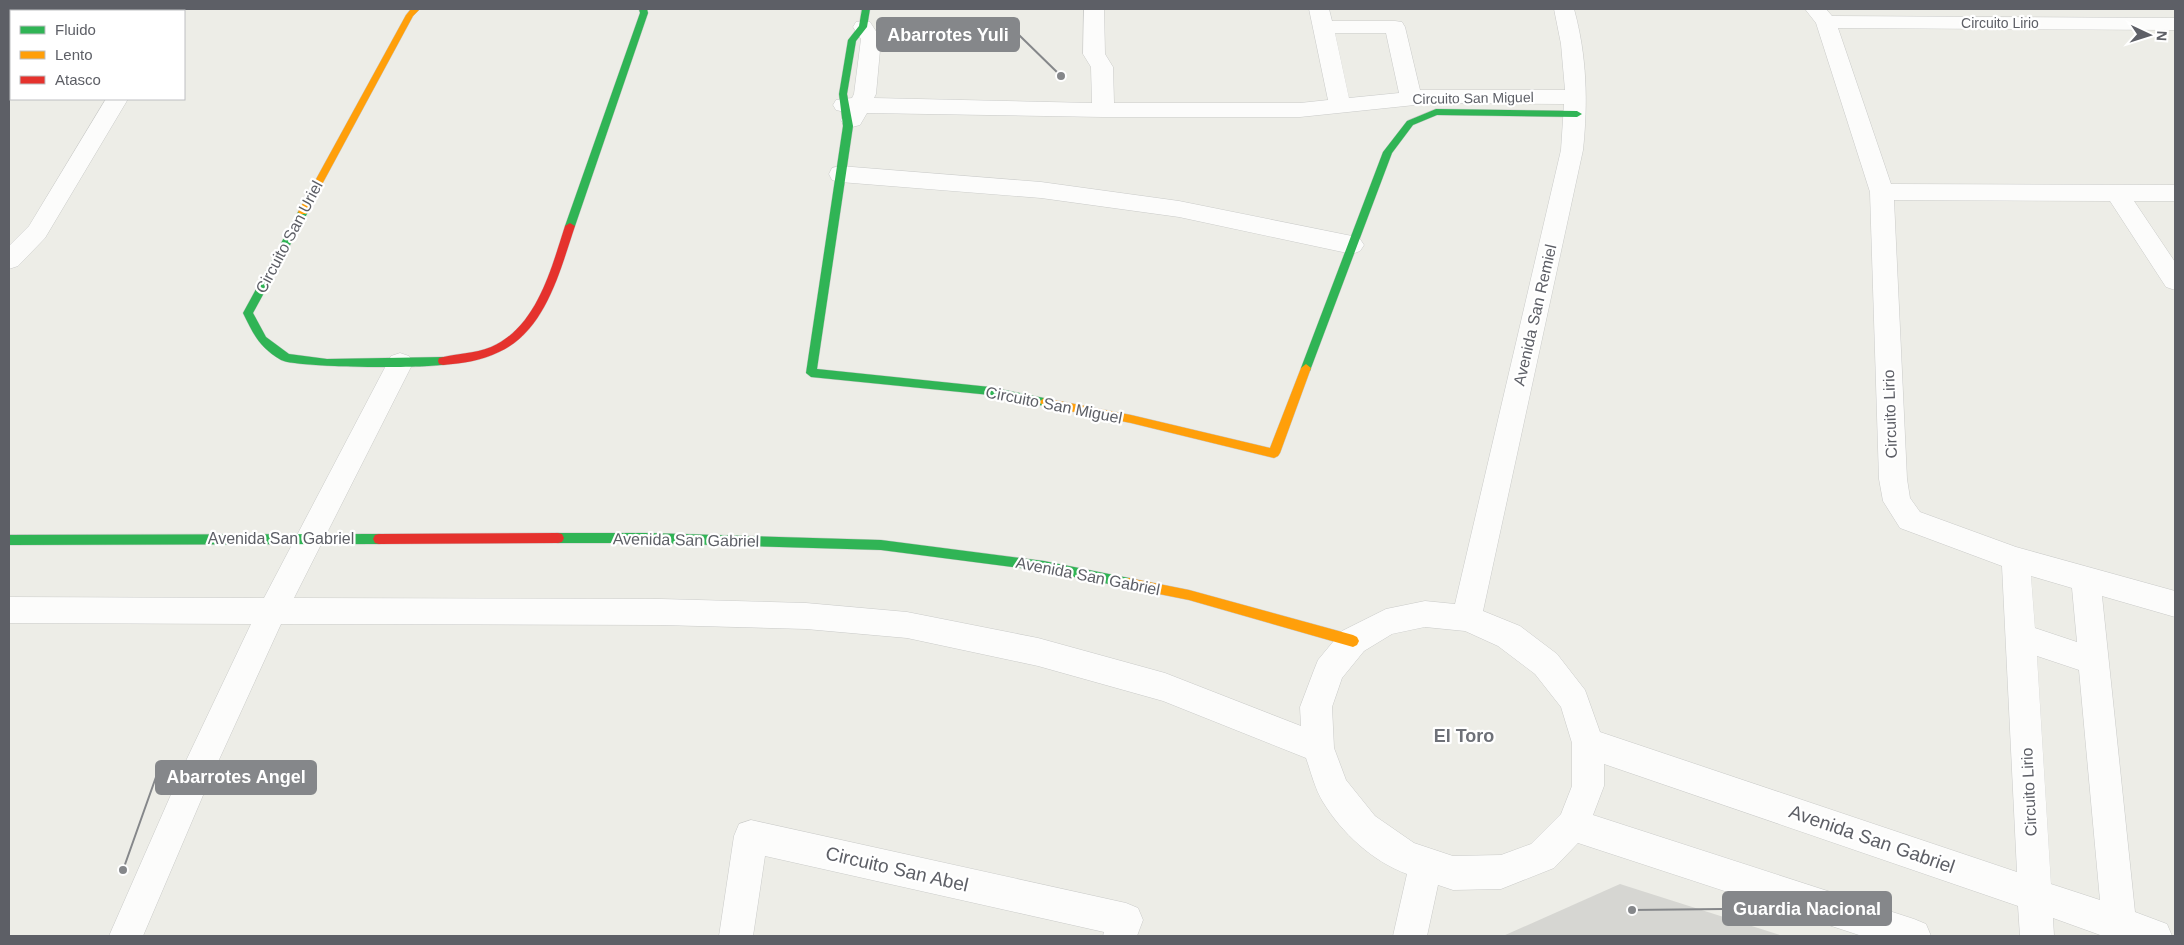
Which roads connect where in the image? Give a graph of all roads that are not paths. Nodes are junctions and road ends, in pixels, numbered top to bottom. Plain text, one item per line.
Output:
1 (416, 9) edge
2 (643, 9) edge
3 (1094, 9) edge
4 (1108, 9) edge
5 (1564, 9) edge
6 (1821, 15) edge
7 (865, 18) edge
8 (1321, 18) edge
9 (2175, 24) edge
10 (1102, 67) junction
11 (1411, 99) junction
12 (116, 100) edge
13 (1340, 106) junction
14 (1577, 106) junction
15 (1103, 110) junction
16 (851, 112) junction
17 (840, 174) junction
18 (1882, 192) junction
19 (2117, 193) junction
20 (2175, 193) edge
21 (1352, 245) junction
22 (9, 260) edge
23 (2175, 281) edge
24 (400, 363) junction
25 (309, 538) junction
26 (9, 540) edge
27 (2016, 559) junction
28 (2086, 579) junction
29 (2175, 604) edge
30 (9, 610) edge
31 (272, 611) junction
32 (1467, 618) junction
33 (2022, 638) junction
34 (1352, 641) junction
35 (2094, 661) junction
36 (1588, 743) junction
37 (1318, 748) junction
38 (1573, 825) junction
39 (1426, 863) junction
40 (2034, 894) junction
41 (2119, 930) edge
42 (126, 936) edge
43 (736, 936) edge
44 (1120, 936) edge
45 (1410, 936) edge
46 (1914, 936) edge
47 (2037, 936) edge
48 (2155, 936) edge

1 - 24 street, Circuito San Uriel
2 - 24 street, Circuito San Uriel
3 - 10 street
4 - 10 street
5 - 14 street, Avenida San Remiel
6 - 9 street, Circuito Lirio
6 - 18 street, Circuito Lirio
7 - 16 street, Circuito San Miguel
8 - 11 street
8 - 13 street
10 - 15 street
11 - 13 street, Circuito San Miguel
11 - 14 street, Circuito San Miguel
12 - 22 street
13 - 15 street, Circuito San Miguel
14 - 21 street, Circuito San Miguel
14 - 32 street, Avenida San Remiel
15 - 16 street, Circuito San Miguel
16 - 17 street, Circuito San Miguel
17 - 21 street
17 - 21 street, Circuito San Miguel
18 - 19 street
18 - 27 street, Circuito Lirio
19 - 20 street
19 - 23 street
24 - 25 street
25 - 26 street, Avenida San Gabriel
25 - 31 street
25 - 34 street, Avenida San Gabriel
27 - 28 street, Circuito Lirio
27 - 33 street, Circuito Lirio
28 - 29 street, Circuito Lirio
28 - 35 street
30 - 31 street
31 - 37 street
31 - 42 street
32 - 34 street
32 - 36 street
33 - 35 street
33 - 40 street, Circuito Lirio
34 - 37 street
35 - 41 street
36 - 38 street
36 - 40 street, Avenida San Gabriel
37 - 39 street
38 - 39 street
38 - 46 street
39 - 45 street
40 - 41 street, Avenida San Gabriel
40 - 47 street, Circuito Lirio
41 - 48 street, Avenida San Gabriel
43 - 44 street, Circuito San Abel

